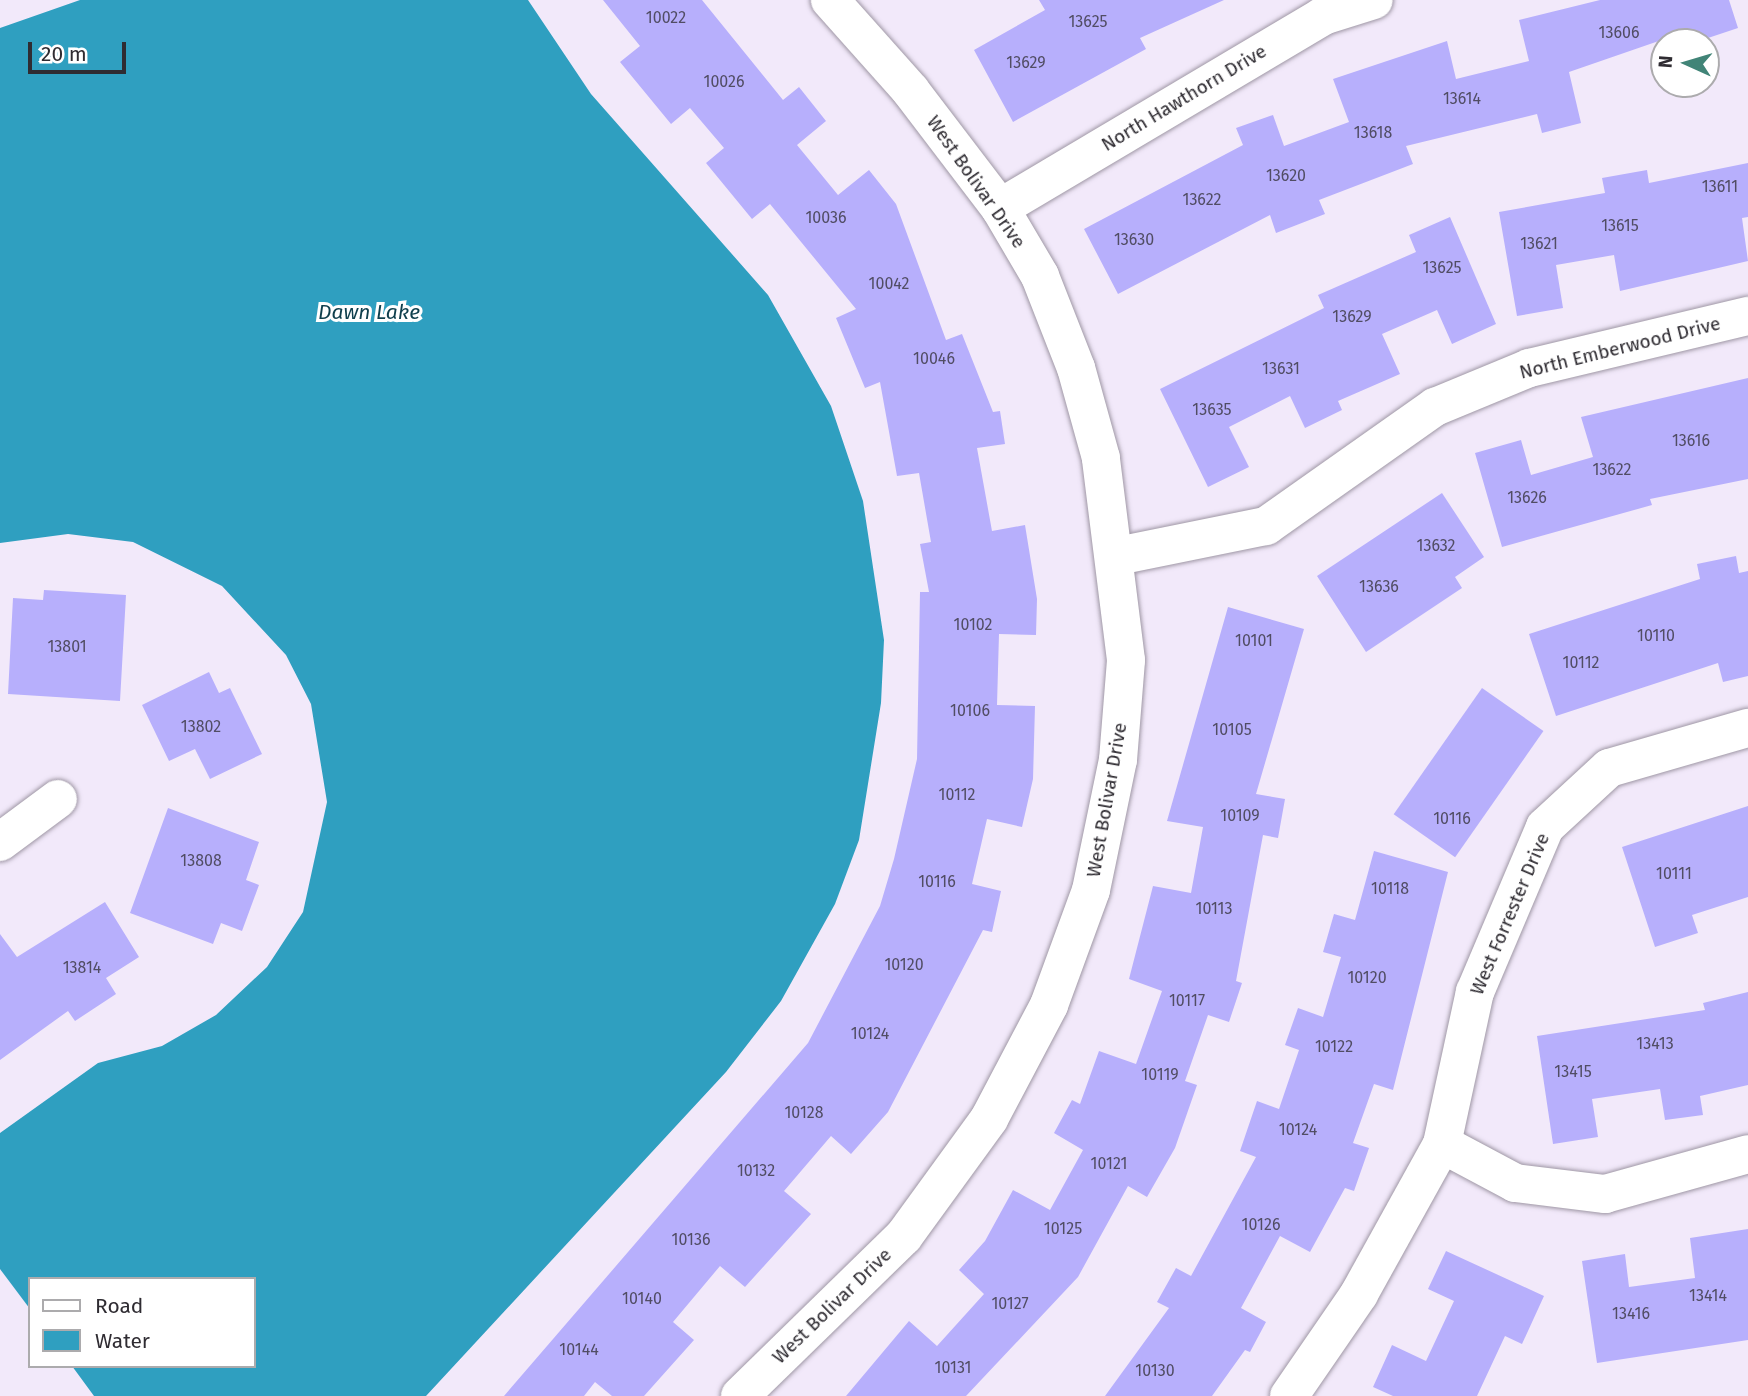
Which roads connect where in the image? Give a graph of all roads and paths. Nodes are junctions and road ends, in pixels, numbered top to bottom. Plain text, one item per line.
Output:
1 (830, 0) edge
2 (1374, 0) edge
3 (1000, 208) junction
4 (1748, 316) edge
5 (1117, 556) junction
6 (1748, 728) edge
7 (58, 799) dead end
8 (0, 842) edge
9 (1442, 1144) junction
10 (1748, 1154) edge
11 (740, 1396) edge
12 (1289, 1396) edge

1 - 3 street, West Bolivar Drive
2 - 3 street, North Hawthorn Drive
3 - 5 street, West Bolivar Drive
4 - 5 street, North Emberwood Drive
5 - 11 street, West Bolivar Drive
6 - 9 street, West Forrester Drive
7 - 8 street
9 - 10 street
9 - 12 street, West Forrester Drive

